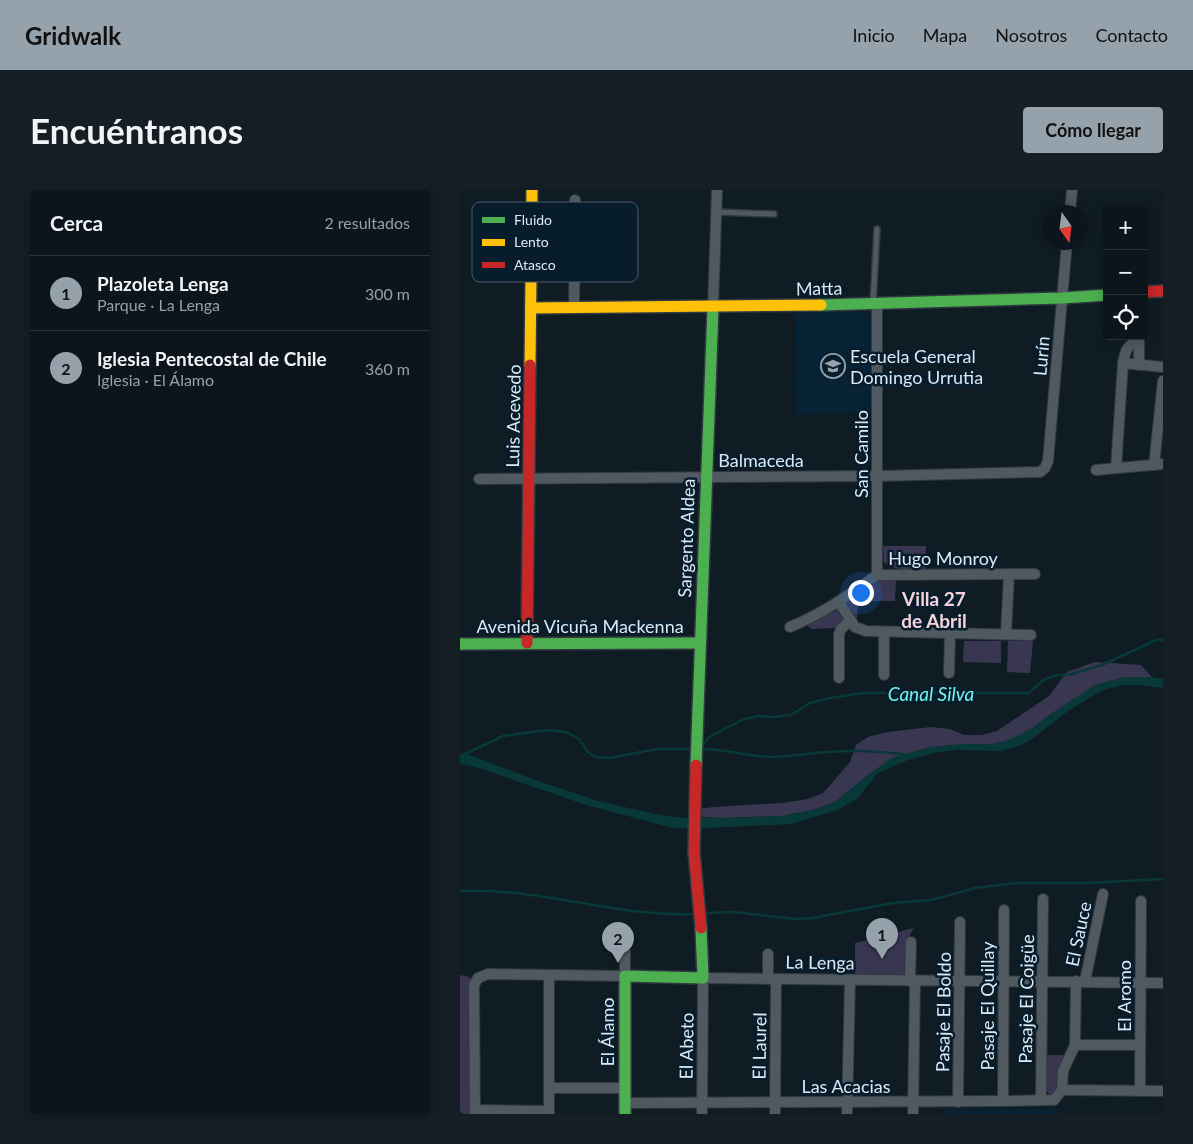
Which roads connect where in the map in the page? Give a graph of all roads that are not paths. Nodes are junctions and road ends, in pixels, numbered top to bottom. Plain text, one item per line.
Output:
1 (717, 190) edge
2 (1072, 190) edge
3 (1071, 205) edge
4 (717, 212) junction
5 (774, 214) dead end
6 (877, 229) dead end
7 (1066, 250) edge
8 (531, 282) edge
9 (574, 282) edge
10 (1163, 291) edge
11 (1148, 292) edge
12 (1103, 295) edge
13 (1062, 298) junction
14 (875, 304) junction
15 (713, 307) junction
16 (531, 308) junction
17 (574, 308) junction
18 (1136, 340) edge
19 (1139, 340) edge
20 (1123, 363) junction
21 (1140, 365) junction
22 (1163, 367) edge
23 (1163, 381) edge
24 (1159, 464) edge
25 (1116, 468) junction
26 (1096, 470) dead end
27 (1043, 471) joint
28 (706, 476) junction
29 (878, 476) junction
30 (529, 478) junction
31 (479, 479) dead end
32 (1009, 574) junction
33 (1035, 574) dead end
34 (877, 575) junction
35 (839, 602) junction
36 (850, 621) junction
37 (790, 627) dead end
38 (884, 632) junction
39 (950, 634) junction
40 (1006, 634) junction
41 (1031, 635) dead end
42 (527, 643) junction
43 (699, 643) junction
44 (460, 644) edge
45 (949, 673) dead end
46 (884, 675) dead end
47 (839, 678) dead end
48 (1103, 894) dead end
49 (1043, 898) dead end
50 (1141, 901) dead end
51 (1004, 910) dead end
52 (960, 922) dead end
53 (911, 942) dead end
54 (625, 951) dead end
55 (768, 954) dead end
56 (549, 976) junction
57 (625, 976) junction
58 (703, 978) junction
59 (772, 979) junction
60 (850, 980) junction
61 (1004, 980) junction
62 (912, 981) junction
63 (959, 981) junction
64 (1043, 981) junction
65 (1081, 981) junction
66 (1140, 982) junction
67 (1163, 983) edge
68 (1075, 1045) junction
69 (1140, 1045) junction
70 (549, 1088) junction
71 (625, 1088) junction
72 (1062, 1090) junction
73 (1140, 1090) junction
74 (1163, 1091) edge
75 (1042, 1100) junction
76 (1003, 1101) junction
77 (847, 1102) junction
78 (913, 1102) junction
79 (958, 1102) junction
80 (702, 1103) junction
81 (775, 1103) junction
82 (625, 1108) edge
83 (475, 1112) edge
84 (549, 1112) edge
85 (702, 1114) edge
86 (774, 1114) edge
87 (847, 1114) edge
88 (913, 1114) edge

1 - 4 street, Sargento Aldea
2 - 3 street
4 - 5 lane
4 - 15 street, Sargento Aldea
6 - 14 lane
7 - 13 street, Lurín
8 - 16 street, Luis Acevedo
9 - 17 street
10 - 11 street
12 - 13 street, Matta
13 - 14 street, Matta
13 - 27 street, Lurín
14 - 15 street, Matta
14 - 29 street, San Camilo
15 - 17 street, Matta
15 - 28 street, Sargento Aldea
16 - 17 street, Matta
16 - 30 street, Luis Acevedo
18 - 20 street
19 - 21 street
20 - 21 street
20 - 25 street
21 - 22 street
23 - 24 street
24 - 25 street
25 - 26 street
27 - 29 street, Balmaceda
28 - 29 street, Balmaceda
28 - 30 street, Balmaceda
28 - 43 street, Sargento Aldea
29 - 34 street, San Camilo
30 - 31 street, Balmaceda
30 - 42 street, Luis Acevedo
32 - 33 street, Hugo Monroy
32 - 34 street, Hugo Monroy
32 - 40 street
34 - 35 street
35 - 36 street
35 - 37 street
36 - 38 street
36 - 47 street
38 - 39 street
38 - 46 street
39 - 40 street
39 - 45 street
40 - 41 street
42 - 43 street, Avenida Vicuña Mackenna
42 - 44 street, Avenida Vicuña Mackenna
43 - 58 street, Sargento Aldea
48 - 65 street, El Sauce
49 - 64 street, Pasaje El Coigüe
50 - 66 street, El Aromo
51 - 61 street, Pasaje El Quillay
52 - 63 street, Pasaje El Boldo
53 - 62 street
54 - 57 street, El Álamo
55 - 59 street, El Laurel
56 - 57 street, La Lenga
56 - 70 street
56 - 83 street, La Lenga
57 - 58 street, La Lenga
57 - 71 street, El Álamo
58 - 59 street, La Lenga
58 - 80 street, El Abeto
59 - 60 street, La Lenga
59 - 81 street, El Laurel
60 - 62 street, La Lenga
60 - 77 street
61 - 63 street, La Lenga
61 - 64 street, La Lenga
61 - 76 street, Pasaje El Quillay
62 - 63 street, La Lenga
62 - 78 street
63 - 79 street, Pasaje El Boldo
64 - 65 street, La Lenga
64 - 75 street, Pasaje El Coigüe
65 - 66 street, La Lenga
65 - 68 street, El Sauce
66 - 67 street, La Lenga
66 - 69 street, El Aromo
68 - 69 street
68 - 72 street, El Sauce
69 - 73 street, El Aromo
70 - 71 street
70 - 84 street
71 - 82 street, El Álamo
72 - 73 street
72 - 75 street, Las Acacias
73 - 74 street
75 - 76 street, Las Acacias
76 - 79 street, Las Acacias
77 - 78 street, Las Acacias
77 - 81 street, Las Acacias
77 - 87 street
78 - 79 street, Las Acacias
78 - 88 street
80 - 81 street, Las Acacias
80 - 82 street, Las Acacias
80 - 85 street, El Abeto
81 - 86 street, El Laurel
83 - 84 street

